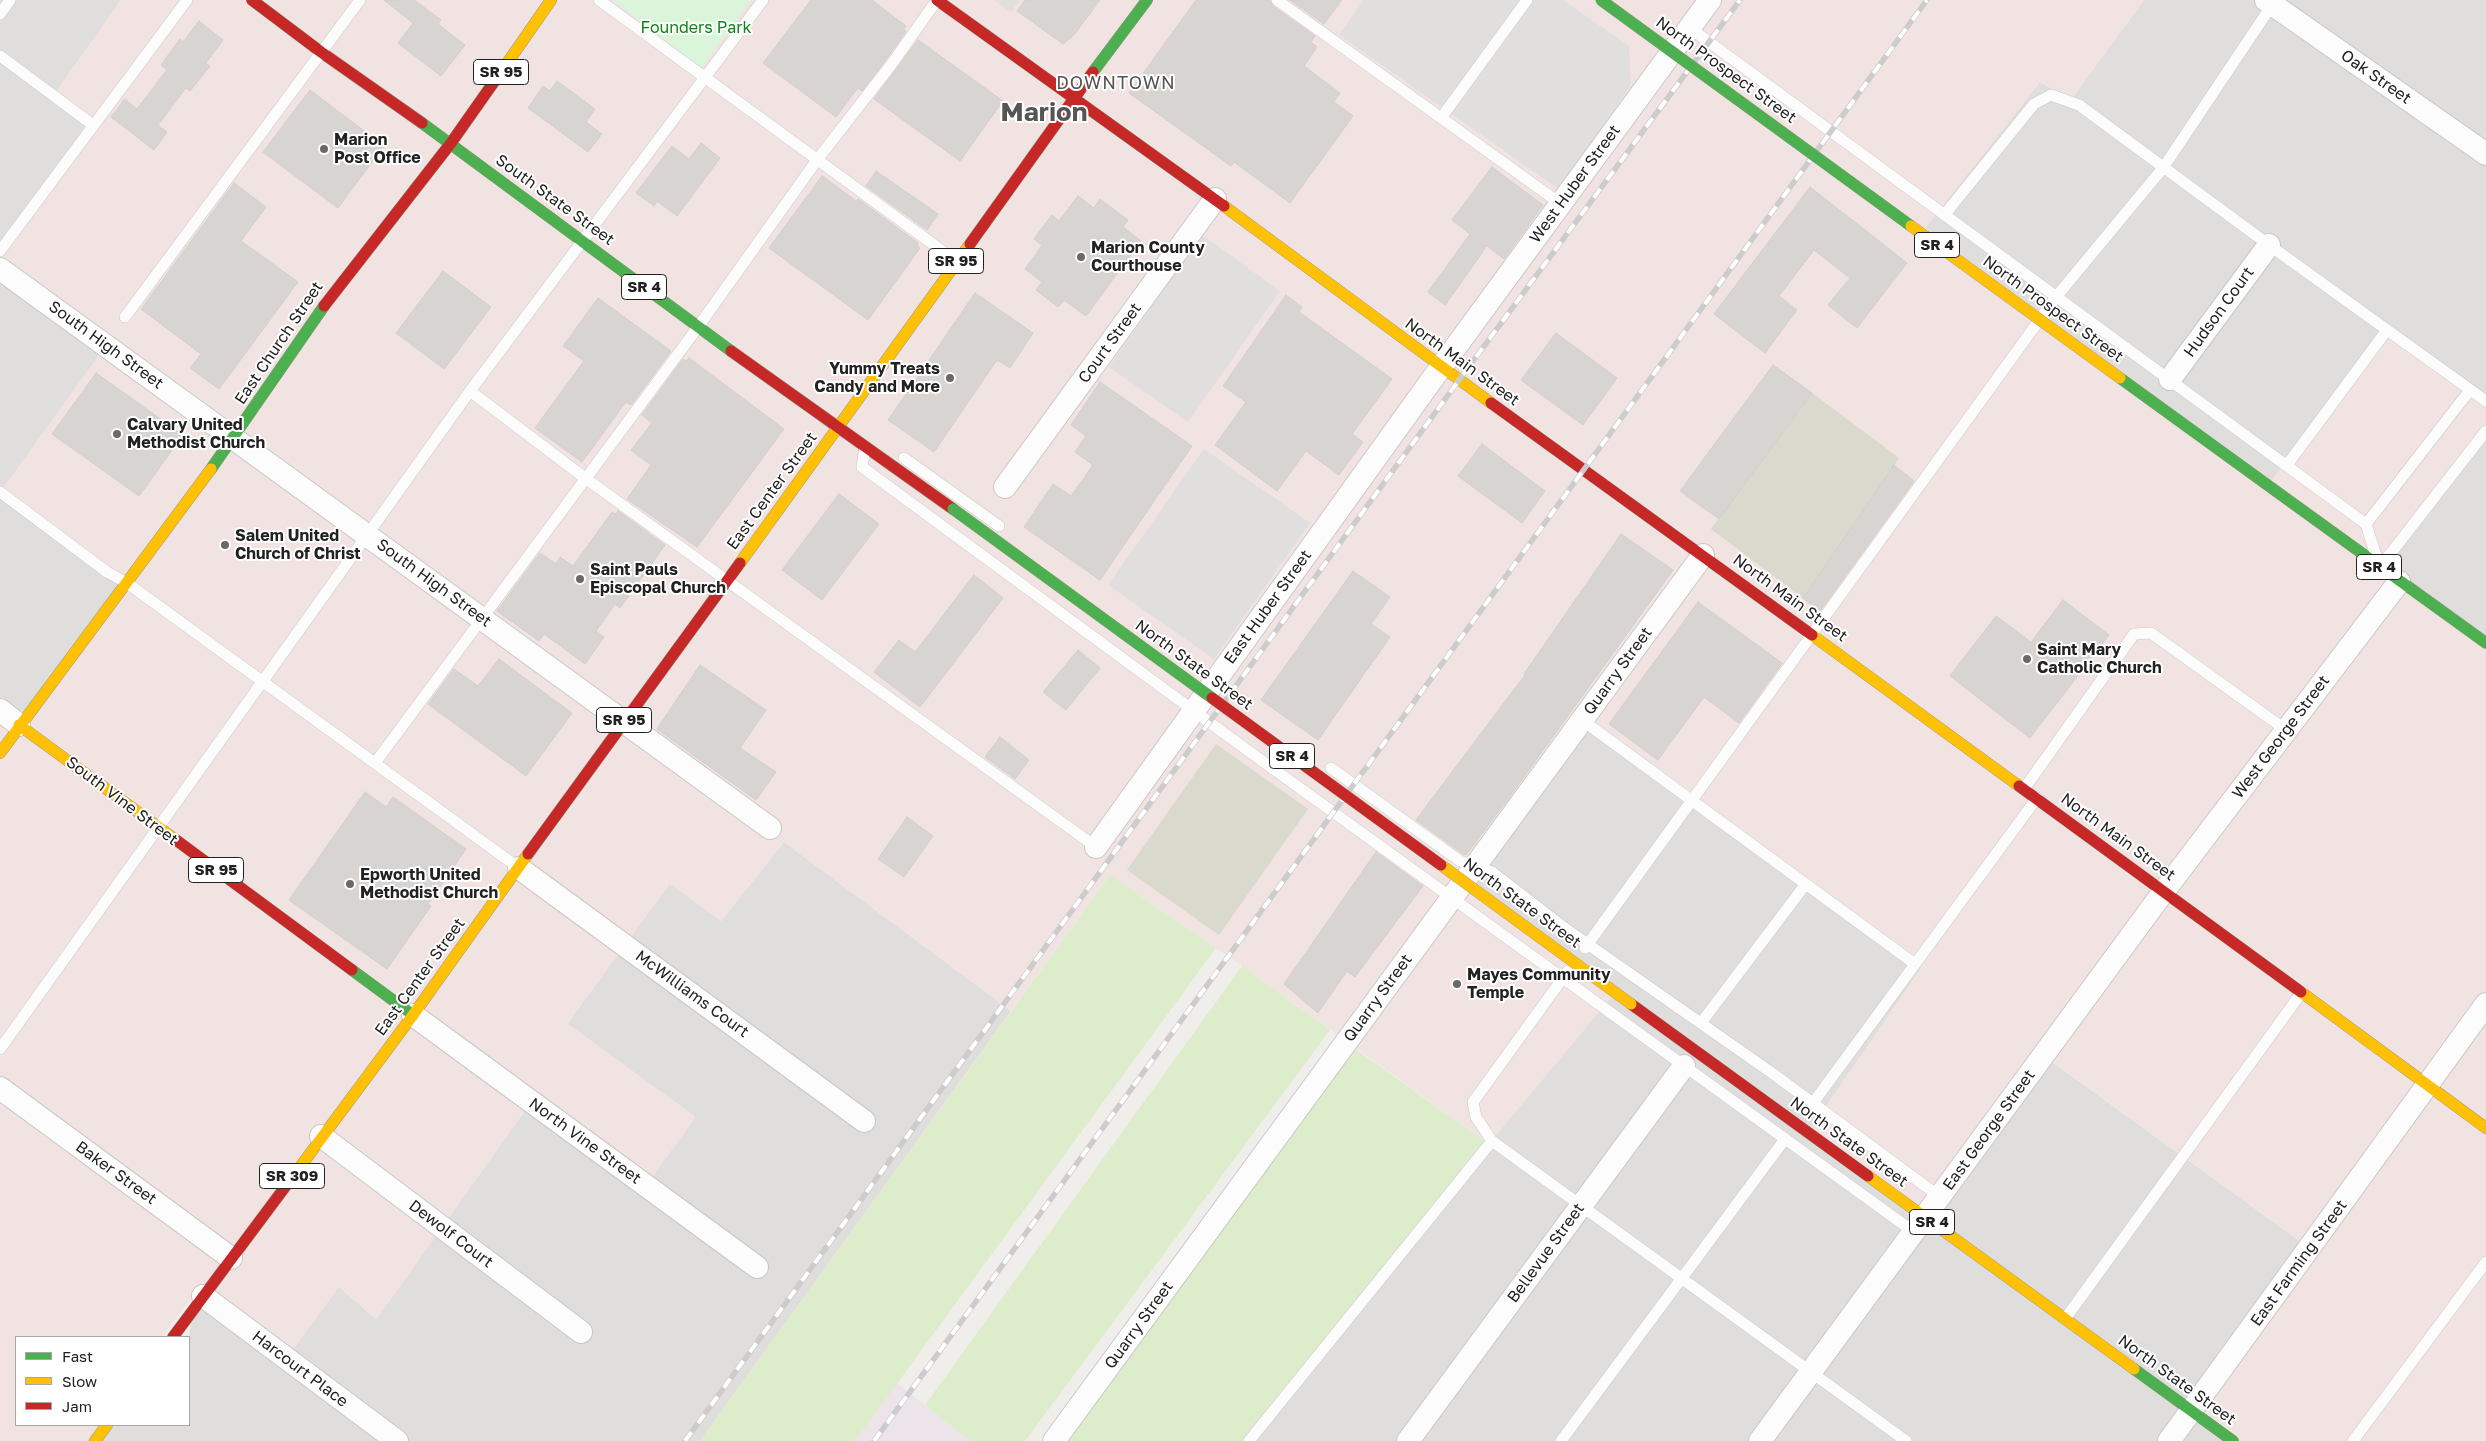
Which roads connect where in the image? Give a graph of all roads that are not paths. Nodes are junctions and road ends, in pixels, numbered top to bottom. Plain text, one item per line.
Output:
1 (10, 0) edge
2 (187, 0) edge
3 (252, 0) edge
4 (360, 0) edge
5 (551, 0) edge
6 (599, 0) edge
7 (763, 0) edge
8 (937, 0) edge
9 (1147, 0) edge
10 (1277, 0) edge
11 (1528, 0) edge
12 (1601, 0) edge
13 (1710, 0) edge
14 (2272, 2) edge
15 (0, 14) edge
16 (1690, 28) junction
17 (321, 52) junction
18 (0, 56) edge
19 (705, 78) junction
20 (1074, 97) junction
21 (1442, 118) junction
22 (94, 126) junction
23 (451, 143) junction
24 (2486, 154) edge
25 (817, 160) junction
26 (2163, 168) junction
27 (1215, 199) junction
28 (1561, 204) junction
29 (1945, 214) junction
30 (583, 240) junction
31 (2269, 245) junction
32 (0, 251) edge
33 (956, 261) junction
34 (0, 268) edge
35 (2056, 297) junction
36 (125, 317) dead end
37 (698, 327) junction
38 (2387, 330) junction
39 (1440, 367) junction
40 (2170, 379) junction
41 (2470, 390) junction
42 (470, 391) junction
43 (2486, 401) edge
44 (839, 428) junction
45 (2486, 431) edge
46 (234, 438) junction
47 (879, 440) dead end
48 (866, 447) junction
49 (894, 451) dead end
50 (2287, 465) junction
51 (585, 478) junction
52 (1005, 487) dead end
53 (0, 492) edge
54 (2366, 524) junction
55 (1008, 532) dead end
56 (367, 534) junction
57 (1703, 555) junction
58 (2380, 567) junction
59 (727, 579) junction
60 (2399, 582) junction
61 (127, 583) junction
62 (1118, 614) dead end
63 (481, 617) junction
64 (1812, 634) junction
65 (2486, 643) edge
66 (262, 680) junction
67 (1212, 685) junction
68 (0, 710) edge
69 (1194, 711) junction
70 (1582, 720) junction
71 (623, 722) junction
72 (10, 727) edge
73 (2286, 730) junction
74 (1289, 739) dead end
75 (0, 753) edge
76 (1321, 762) dead end
77 (375, 763) junction
78 (2024, 789) junction
79 (2036, 798) junction
80 (1690, 802) junction
81 (157, 827) junction
82 (770, 828) dead end
83 (1096, 847) joint
84 (1475, 866) junction
85 (519, 868) junction
86 (1805, 885) junction
87 (2164, 891) junction
88 (1452, 898) junction
89 (1588, 944) junction
90 (1915, 964) junction
91 (1563, 978) junction
92 (2302, 992) junction
93 (2486, 1004) edge
94 (413, 1015) junction
95 (1701, 1023) junction
96 (0, 1048) edge
97 (1684, 1066) junction
98 (2428, 1084) junction
99 (0, 1088) edge
100 (1813, 1103) junction
101 (864, 1121) dead end
102 (2486, 1128) edge
103 (321, 1136) junction
104 (1785, 1139) junction
105 (1492, 1141) junction
106 (1940, 1197) junction
107 (1582, 1204) junction
108 (1919, 1225) junction
109 (232, 1258) junction
110 (2486, 1262) edge
111 (758, 1267) dead end
112 (1681, 1277) junction
113 (203, 1296) junction
114 (2065, 1319) junction
115 (581, 1332) dead end
116 (174, 1336) edge
117 (1810, 1372) junction
118 (2191, 1410) junction
119 (107, 1426) edge
120 (95, 1441) edge
121 (397, 1441) edge
122 (1054, 1441) edge
123 (1249, 1441) edge
124 (1408, 1441) edge
125 (1561, 1441) edge
126 (1760, 1441) edge
127 (1906, 1441) edge
128 (2169, 1441) edge
129 (2233, 1441) edge
130 (2353, 1441) edge

1 - 15 lane
2 - 22 lane
3 - 17 main road, South State Street / SR 4
4 - 17 lane
5 - 23 main road, East Church Street / SR 95
6 - 19 lane
7 - 19 lane
8 - 20 main road, North Main Street
8 - 25 lane
9 - 20 main road, SR 95
10 - 21 lane
11 - 21 lane
12 - 58 main road, North Prospect Street / SR 4, bridge
13 - 16 street, West Huber Street
14 - 24 street, Oak Street
14 - 26 lane
16 - 28 street, West Huber Street
16 - 29 lane
17 - 23 main road, South State Street / SR 4
17 - 36 lane
18 - 22 lane
19 - 25 lane
19 - 30 lane
20 - 27 main road, North Main Street
20 - 33 main road, East Center Street / SR 95
21 - 28 lane
22 - 32 lane
23 - 30 main road, South State Street / SR 4
23 - 46 main road, East Church Street / SR 95
25 - 33 lane
25 - 37 lane
26 - 29 lane
26 - 31 lane
26 - 35 lane
27 - 39 main road, North Main Street
27 - 52 street, Court Street
28 - 39 street, West Huber Street
29 - 35 lane
30 - 37 main road, South State Street / SR 4
30 - 42 lane
31 - 38 lane
31 - 40 street, Hudson Court
33 - 44 main road, East Center Street / SR 95
34 - 46 street, South High Street
35 - 40 lane
35 - 64 lane
37 - 44 main road, South State Street / SR 4
37 - 51 lane
38 - 41 lane
38 - 50 lane
39 - 57 main road, North Main Street
39 - 67 street, East Huber Street
40 - 50 lane
41 - 43 lane
41 - 54 lane
42 - 51 lane
42 - 56 lane
44 - 48 main road, North State Street / SR 4
44 - 59 main road, East Center Street / SR 95
45 - 58 lane
46 - 56 street, South High Street
46 - 61 main road, East Church Street / SR 95
47 - 48 lane
48 - 69 lane
48 - 108 main road, North State Street / SR 4, bridge
49 - 55 lane
50 - 54 lane
51 - 59 lane
51 - 63 lane
53 - 61 lane
54 - 58 lane
56 - 63 street, South High Street
56 - 66 lane
57 - 64 main road, North Main Street
57 - 70 street, Quarry Street
58 - 60 main road, North Prospect Street / SR 4
59 - 71 main road, East Center Street / SR 95
59 - 83 lane
60 - 65 main road, North Prospect Street / SR 4
60 - 73 street, West George Street
61 - 66 lane
61 - 72 main road, East Church Street / SR 95
62 - 67 lane
63 - 71 street, South High Street
63 - 77 lane
64 - 78 main road, North Main Street
64 - 80 lane
66 - 77 lane
66 - 81 lane
67 - 69 street, East Huber Street
67 - 74 lane
68 - 72 street, South Vine Street
69 - 83 street, East Huber Street
69 - 88 lane
70 - 80 lane
70 - 84 street, Quarry Street
71 - 82 street, South High Street
71 - 85 main road, East Center Street / SR 95
72 - 75 main road, East Church Street
72 - 81 main road, South Vine Street / SR 95
73 - 78 lane
73 - 87 street, West George Street
76 - 84 lane
77 - 85 lane
78 - 79 main road, North Main Street
79 - 87 main road, North Main Street
79 - 90 lane
80 - 86 lane
80 - 89 lane
81 - 94 main road, South Vine Street / SR 95
81 - 96 lane
84 - 88 street, Quarry Street
84 - 89 lane
85 - 94 main road, East Center Street / SR 95
85 - 101 street, McWilliams Court
86 - 90 lane
86 - 95 lane
87 - 92 main road, North Main Street
87 - 106 street, East George Street
88 - 91 lane
88 - 122 street, Quarry Street
89 - 91 lane
89 - 95 lane
90 - 100 lane
91 - 97 lane
91 - 105 lane
92 - 98 main road, North Main Street
92 - 114 lane
93 - 98 street, East Farming Street
94 - 103 main road, East Center Street / SR 309
94 - 111 street, North Vine Street
95 - 100 lane
97 - 104 lane
97 - 107 street, Bellevue Street
98 - 102 main road, North Main Street
98 - 118 street, East Farming Street
99 - 109 street, Baker Street
100 - 106 lane
103 - 109 main road, East Center Street / SR 309
103 - 115 street, Dewolf Court
104 - 108 lane
104 - 112 lane
105 - 107 lane
105 - 123 lane
106 - 108 street, East George Street
107 - 112 lane
107 - 124 street, Bellevue Street
108 - 114 main road, North State Street / SR 4
108 - 117 street, East George Street
109 - 113 main road, East Center Street / SR 309
110 - 130 lane
112 - 117 lane
112 - 125 lane
113 - 116 main road, East Center Street / SR 309
113 - 121 street, Harcourt Place
114 - 118 main road, North State Street / SR 4
117 - 126 street, East George Street
117 - 127 lane
118 - 128 street, East Farming Street
118 - 129 main road, North State Street / SR 4
119 - 120 main road

